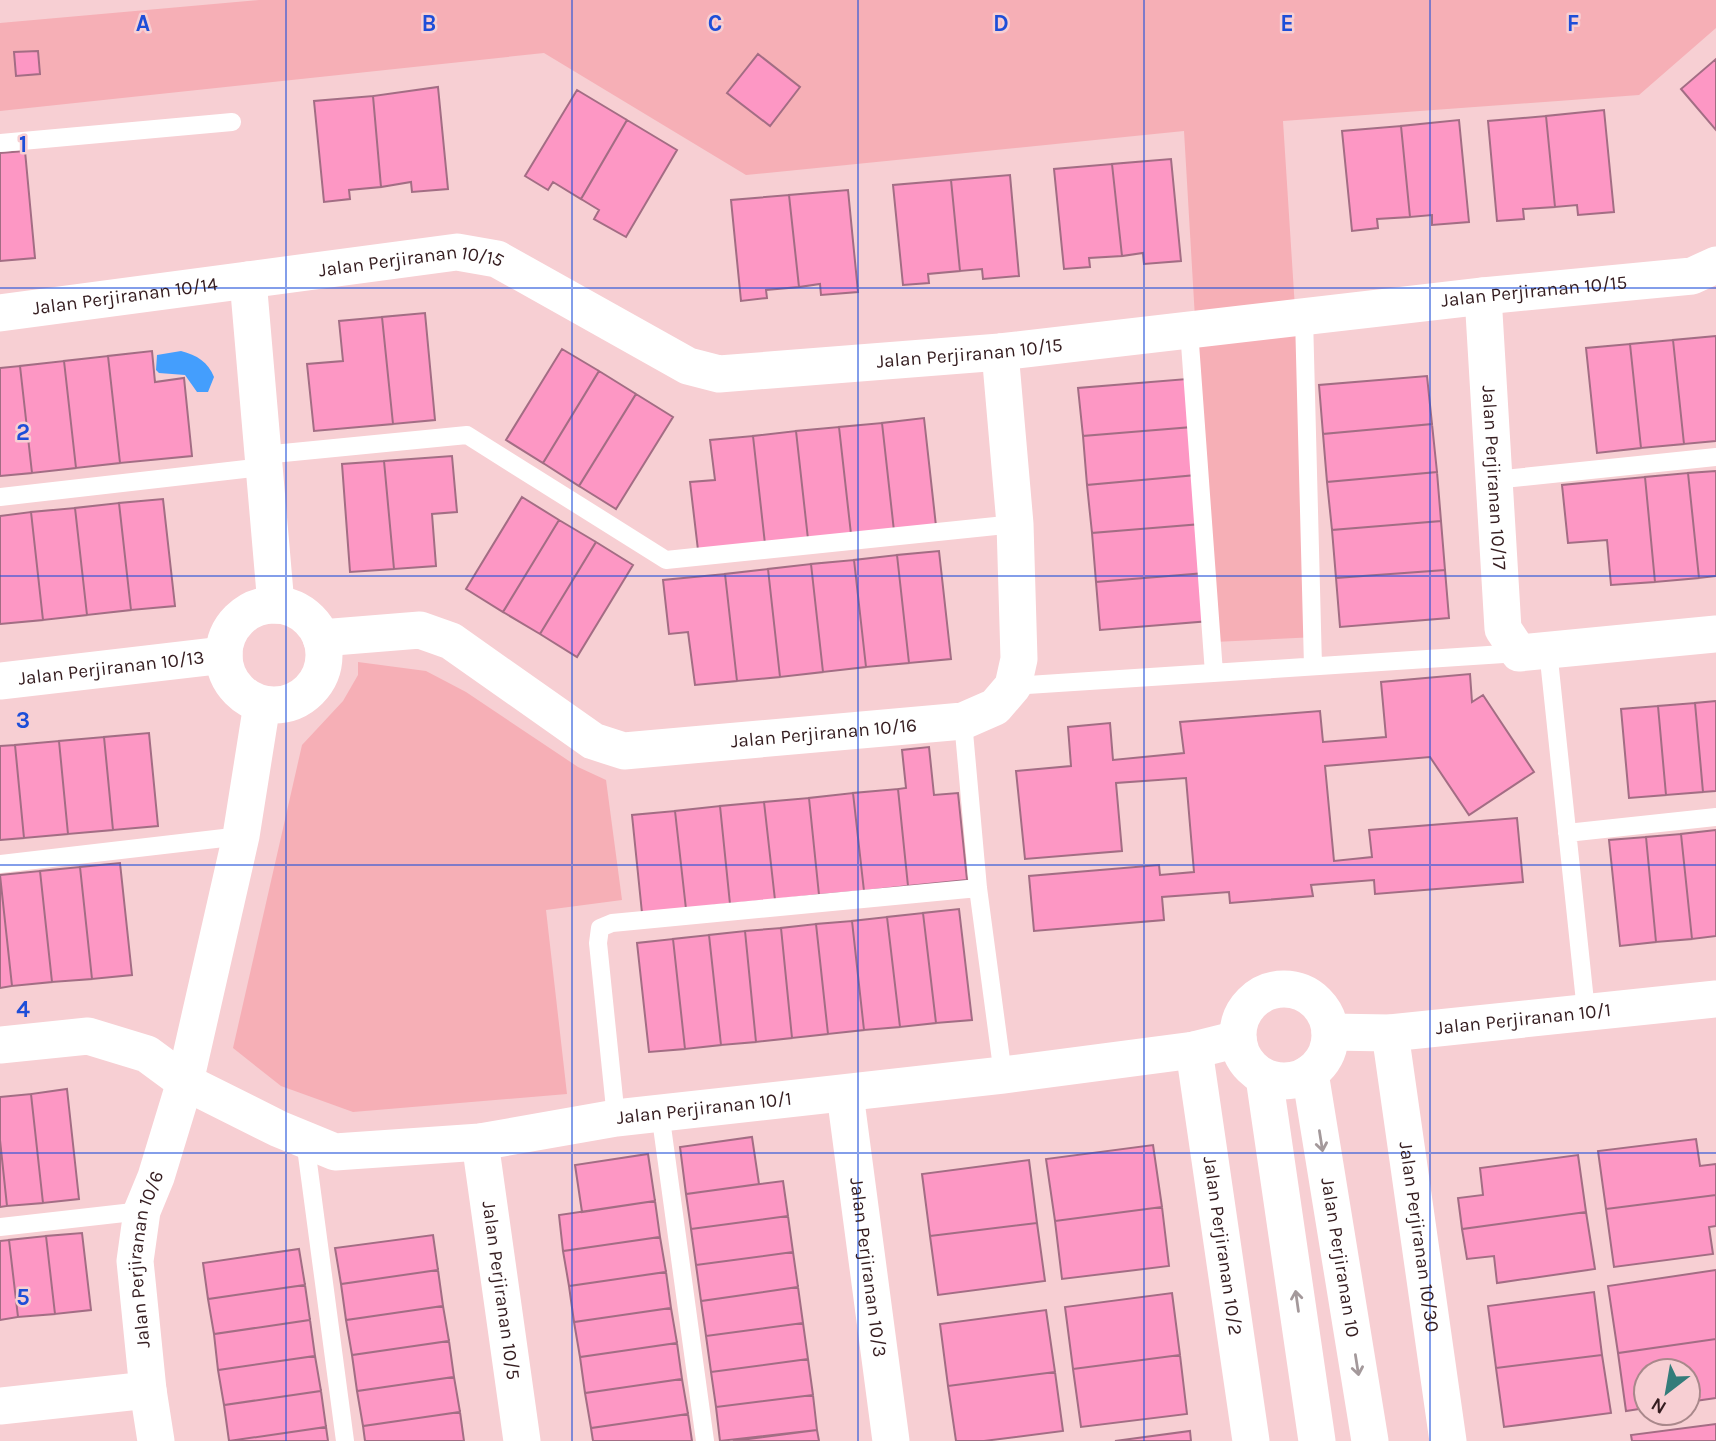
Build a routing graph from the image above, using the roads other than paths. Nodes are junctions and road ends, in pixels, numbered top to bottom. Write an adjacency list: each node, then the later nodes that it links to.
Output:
1 (232, 122): 2 (lane)
2 (0, 143)
3 (1716, 265): 5 (street, Jalan Perjiranan 10/15)
4 (248, 280): 6 (street, Jalan Perjiranan 10/14); 9 (street, Jalan Perjiranan 10/15); 11 (street)
5 (1483, 296): 7 (street, Jalan Perjiranan 10/15); 12 (street, Jalan Perjiranan 10/17)
6 (0, 313)
7 (1304, 317): 8 (street, Jalan Perjiranan 10/15); 20 (lane)
8 (1189, 330): 9 (street, Jalan Perjiranan 10/15); 21 (lane)
9 (1000, 352): 14 (street)
10 (1716, 457): 12 (lane)
11 (263, 461): 13 (lane); 14 (lane); 15 (street)
12 (1494, 480): 18 (street, Jalan Perjiranan 10/17)
13 (0, 497)
14 (1015, 524): 23 (street)
15 (276, 605): 17 (street); 19 (street)
16 (1716, 634): 18 (street)
17 (321, 638): 24 (street); 25 (street, Jalan Perjiranan 10/16)
18 (1534, 651): 20 (lane); 27 (lane)
19 (224, 655): 22 (street, Jalan Perjiranan 10/13); 24 (street)
20 (1313, 666): 21 (lane)
21 (1214, 673): 23 (lane)
22 (0, 681)
23 (1013, 686): 25 (street, Jalan Perjiranan 10/16)
24 (262, 704): 28 (street, Jalan Perjiranan 10/6)
25 (963, 721): 30 (lane)
26 (1716, 817): 27 (lane)
27 (1567, 833): 32 (lane)
28 (241, 836): 29 (lane); 41 (street, Jalan Perjiranan 10/6)
29 (0, 863)
30 (978, 888): 39 (lane); 44 (lane)
31 (1716, 999): 32 (street, Jalan Perjiranan 10/1)
32 (1586, 1011): 34 (street, Jalan Perjiranan 10/1)
33 (1330, 1032): 34 (street, Jalan Perjiranan 10/1); 35 (street); 38 (street)
34 (1390, 1033): 59 (street, Jalan Perjiranan 10/30)
35 (1238, 1039): 37 (street, Jalan Perjiranan 10/1); 40 (street)
36 (0, 1045): 41 (street, Jalan Perjiranan 10/1)
37 (1194, 1050): 39 (street, Jalan Perjiranan 10/1); 56 (street, Jalan Perjiranan 10/2)
38 (1310, 1073): 40 (street); 58 (street, Jalan Perjiranan 10, one-way to 58)
39 (1003, 1075): 42 (street, Jalan Perjiranan 10/1)
40 (1264, 1077): 57 (street, one-way to 40)
41 (185, 1082): 45 (street, Jalan Perjiranan 10/1); 47 (street, Jalan Perjiranan 10/6)
42 (845, 1094): 43 (street, Jalan Perjiranan 10/1); 55 (street, Jalan Perjiranan 10/3)
43 (660, 1112): 44 (street, Jalan Perjiranan 10/1); 54 (lane)
44 (616, 1118): 46 (street, Jalan Perjiranan 10/1)
45 (305, 1140): 46 (street, Jalan Perjiranan 10/1); 52 (lane)
46 (480, 1142): 53 (street, Jalan Perjiranan 10/5)
47 (142, 1211): 48 (lane); 49 (street, Jalan Perjiranan 10/6)
48 (0, 1227)
49 (148, 1390): 50 (street); 51 (street, Jalan Perjiranan 10/6)
50 (0, 1406)
51 (156, 1441)
52 (345, 1441)
53 (522, 1441)
54 (705, 1441)
55 (891, 1441)
56 (1251, 1441)
57 (1317, 1441)
58 (1370, 1441)
59 (1448, 1441)

